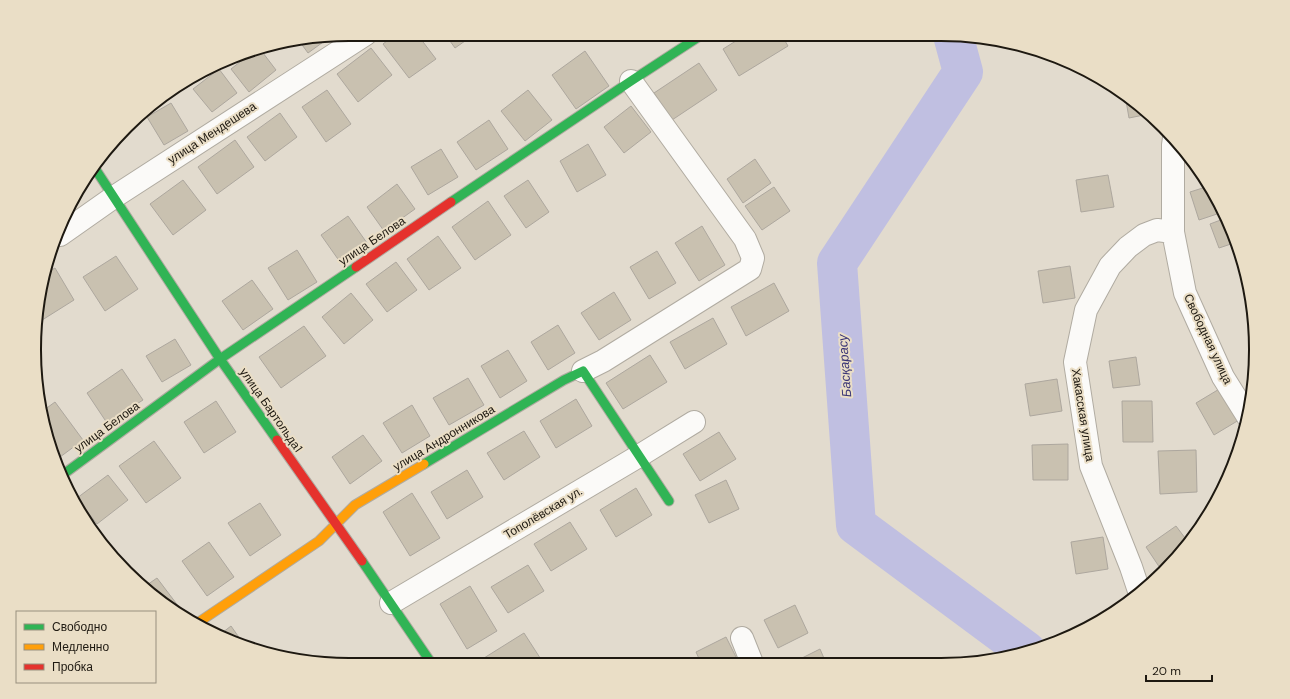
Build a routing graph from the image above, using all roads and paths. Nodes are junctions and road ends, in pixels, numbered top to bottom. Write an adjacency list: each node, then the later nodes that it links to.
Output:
1 (355, 41): 6 (street, улица Мендешева)
2 (692, 41): 3 (street, улица Белова)
3 (631, 80): 9 (street, улица Белова); 10 (street)
4 (1173, 147): 7 (street, Свободная улица)
5 (97, 172): 6 (street, улица Бартольда1)
6 (114, 197): 8 (street, улица Мендешева); 9 (street, улица Бартольда1)
7 (1173, 232): 11 (street, Свободная улица); 17 (street, Хакасская улица)
8 (63, 233)
9 (220, 359): 14 (street, улица Белова); 16 (street, улица Бартольда1)
10 (583, 371): 13 (street); 16 (street, улица Андронникова)
11 (1243, 409)
12 (694, 422): 13 (street, Тополёвская ул.)
13 (639, 456): 15 (street); 18 (street, Тополёвская ул.)
14 (66, 472)
15 (669, 501)
16 (336, 523): 18 (street, улица Бартольда1); 19 (street, улица Андронникова)
17 (1137, 586)
18 (391, 603): 21 (street, улица Бартольда1)
19 (202, 620)
20 (742, 638): 22 (street)
21 (428, 658)
22 (750, 658)

